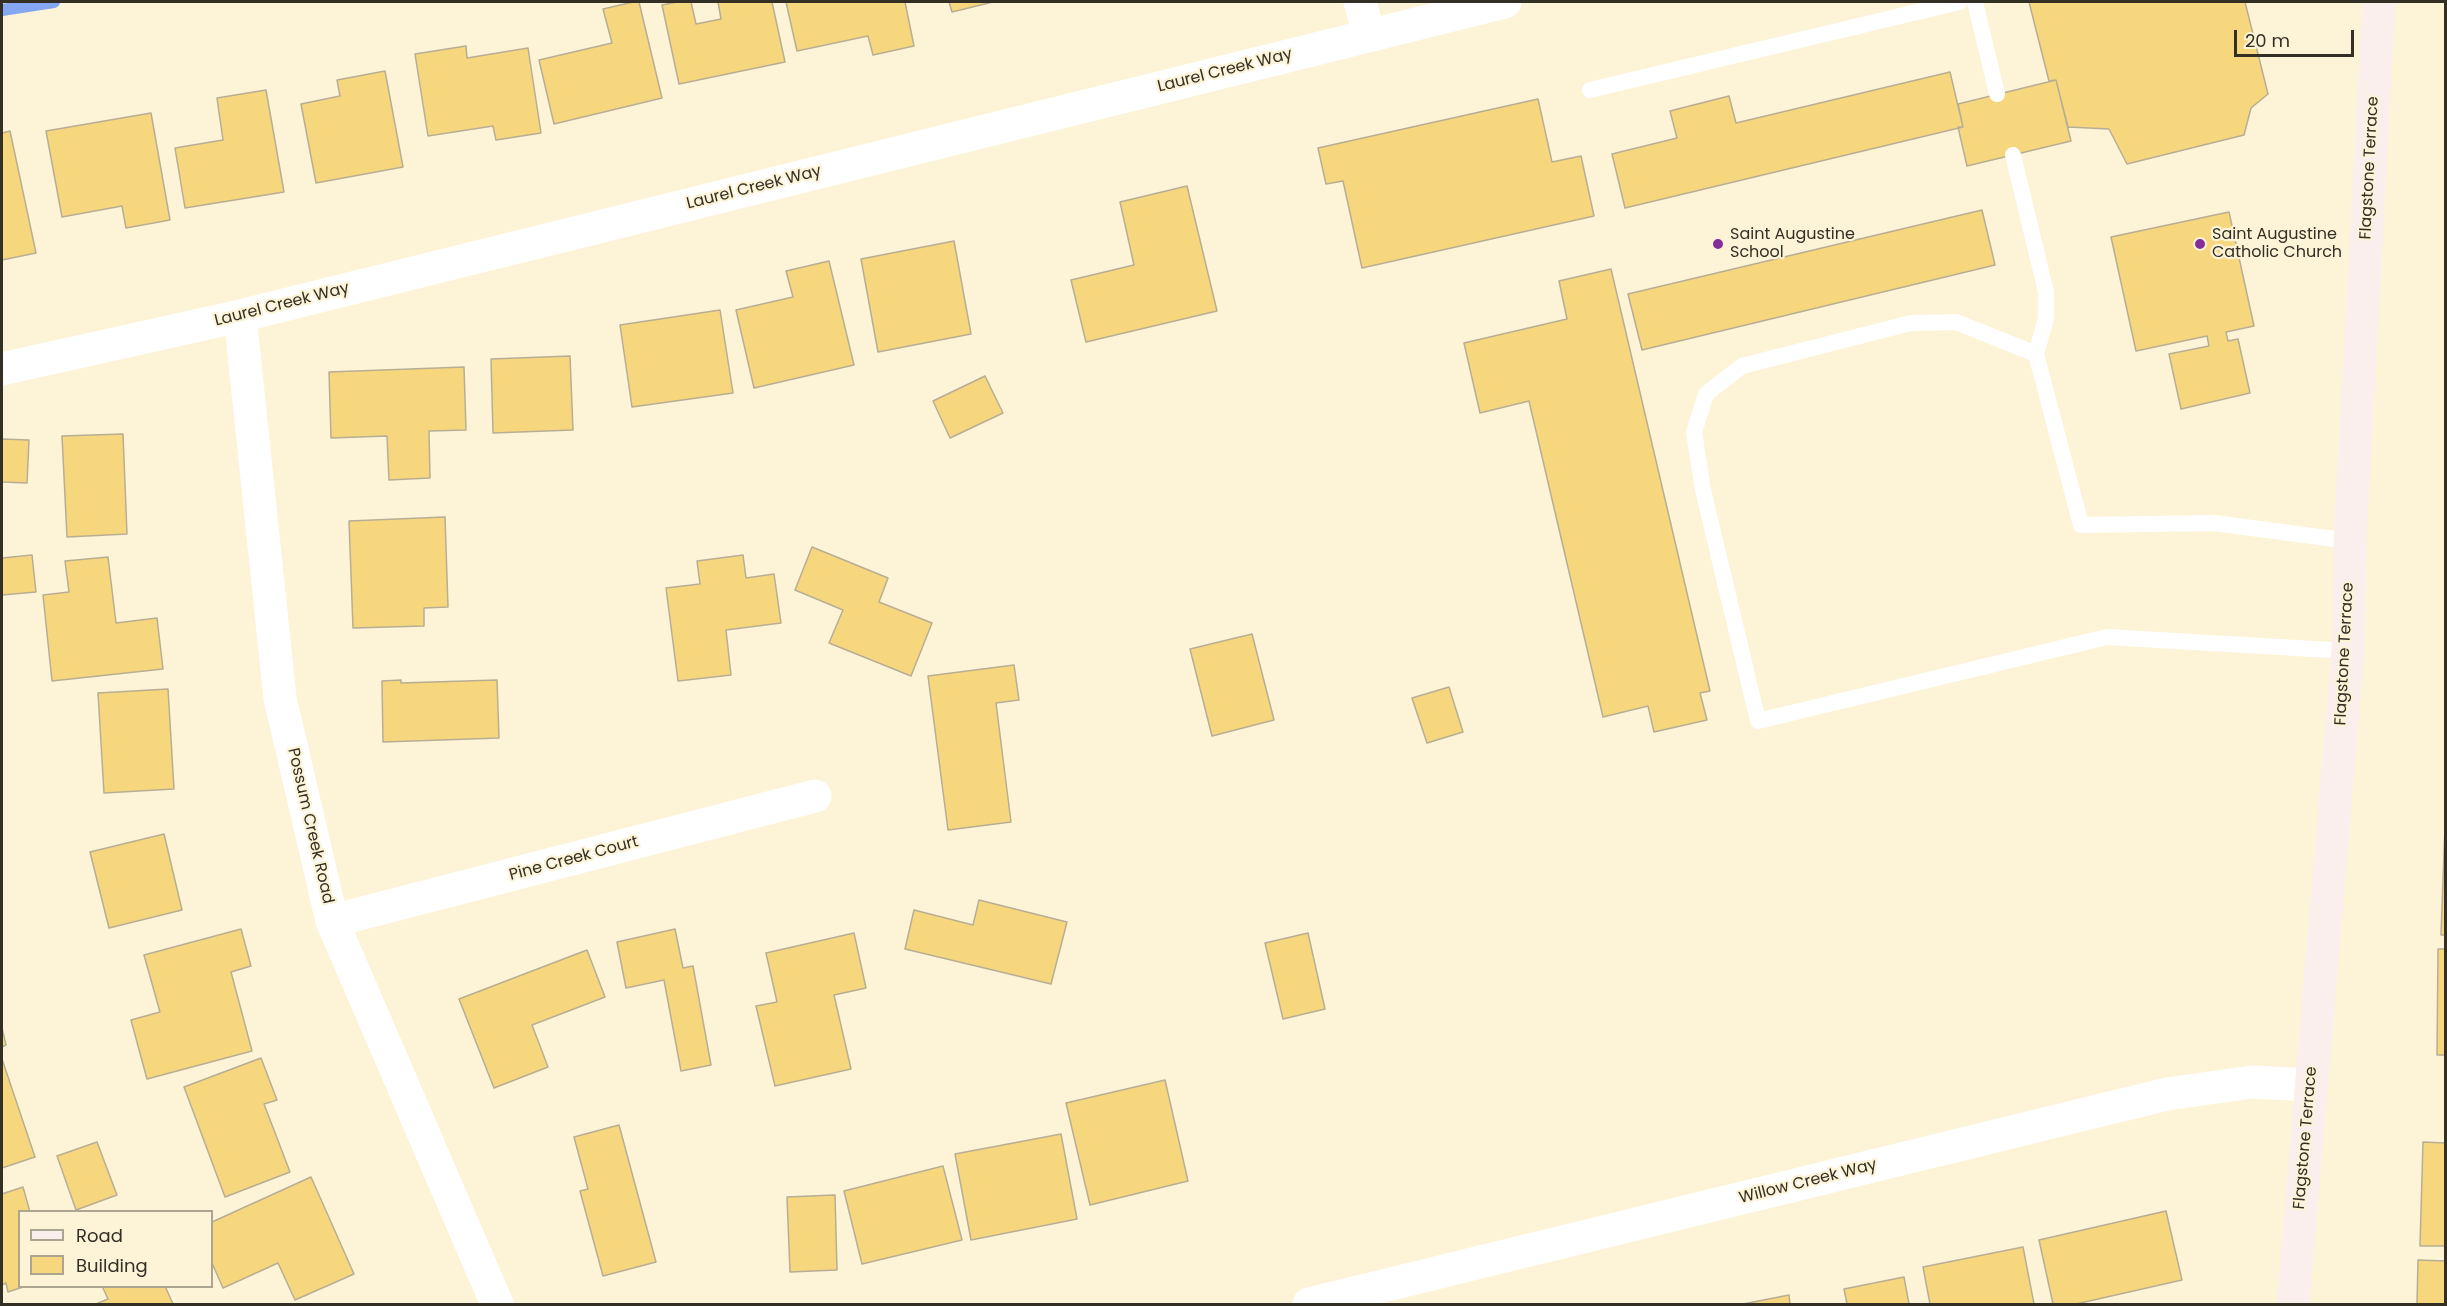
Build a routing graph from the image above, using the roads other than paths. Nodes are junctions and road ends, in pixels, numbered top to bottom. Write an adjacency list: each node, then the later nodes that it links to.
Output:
1 (1360, 2): 6 (street)
2 (1505, 2): 6 (street, Laurel Creek Way)
3 (1959, 2): 7 (lane)
4 (1975, 2): 8 (lane)
5 (2379, 2): 13 (street, Flagstone Terrace)
6 (1369, 35): 10 (street, Laurel Creek Way)
7 (1590, 90)
8 (1997, 94)
9 (2013, 155): 11 (lane)
10 (240, 316): 12 (street, Laurel Creek Way); 16 (street, Possum Creek Road)
11 (2036, 354): 13 (lane); 14 (lane)
12 (2, 369)
13 (2350, 541): 14 (street, Flagstone Terrace)
14 (2348, 651): 17 (street, Flagstone Terrace)
15 (815, 796): 16 (street, Pine Creek Court)
16 (332, 921): 18 (street, Possum Creek Road)
17 (2310, 1084): 19 (street, Willow Creek Way); 20 (street, Flagstone Terrace)
18 (497, 1305)
19 (1309, 1305)
20 (2293, 1305)

